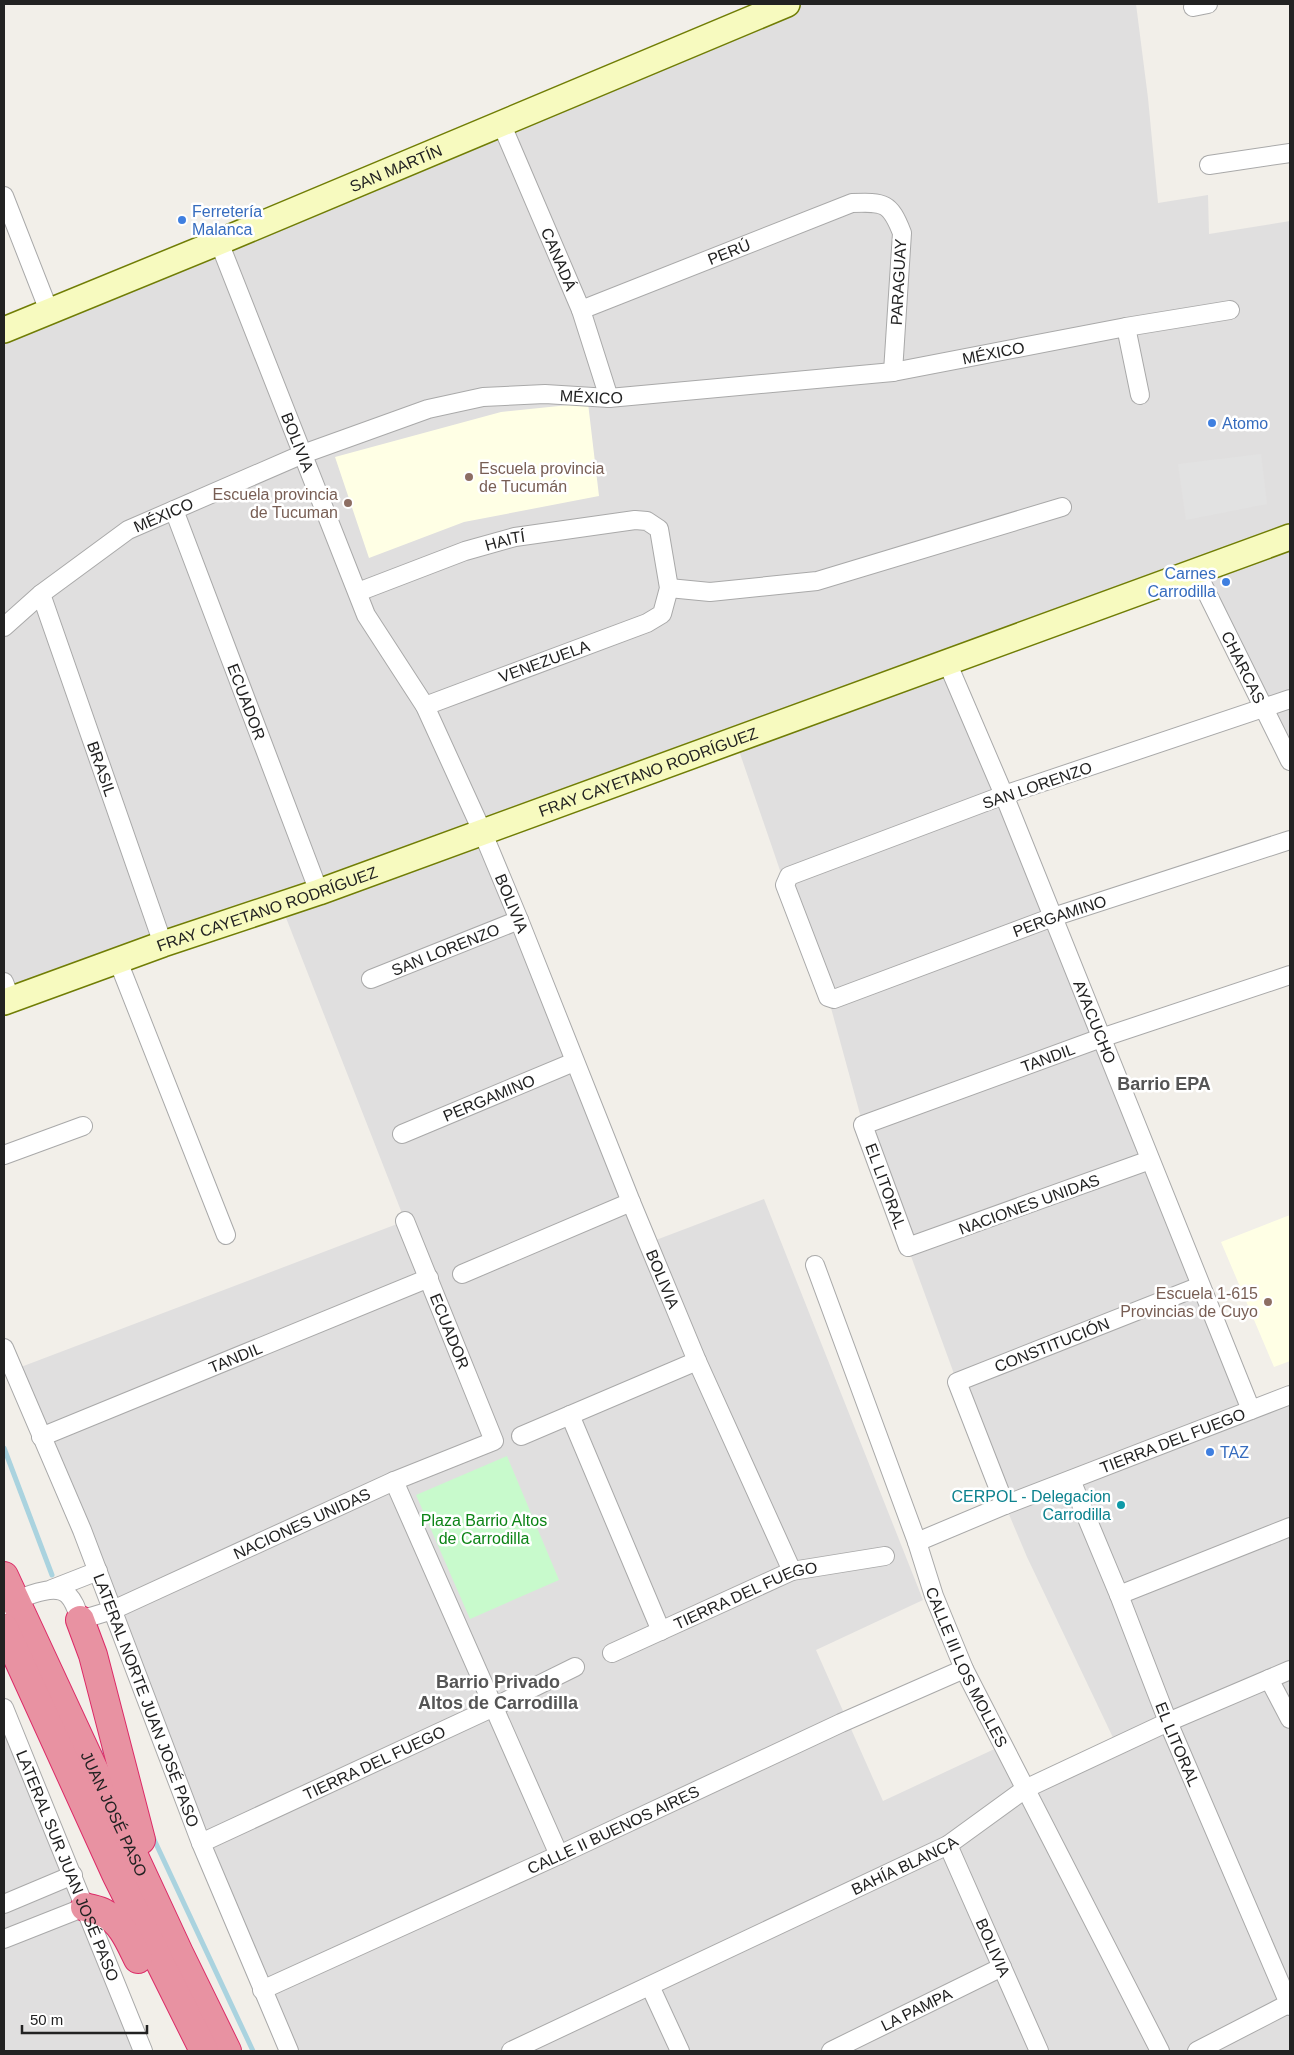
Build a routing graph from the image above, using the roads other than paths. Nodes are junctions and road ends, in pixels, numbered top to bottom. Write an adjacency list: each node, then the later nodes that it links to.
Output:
1 (787, 4): 2 (street, SAN MARTÍN)
2 (501, 123): 7 (street, SAN MARTÍN); 8 (street, CANADÁ)
3 (1290, 153): 4 (street)
4 (1209, 165)
5 (4, 196): 10 (street)
6 (879, 202): 8 (street, PERÚ); 13 (street, PARAGUAY)
7 (219, 242): 10 (street, SAN MARTÍN); 16 (street, BOLIVIA)
8 (581, 310): 15 (street, CANADÁ)
9 (1230, 310): 11 (street, MÉXICO)
10 (49, 311): 12 (street, SAN MARTÍN)
11 (1126, 327): 13 (street, MÉXICO); 14 (street)
12 (4, 330)
13 (893, 372): 15 (street, MÉXICO)
14 (1140, 395)
15 (610, 398): 16 (street, MÉXICO)
16 (303, 454): 18 (street, MÉXICO); 22 (street, BOLIVIA)
17 (1062, 506): 21 (street)
18 (174, 510): 23 (street, MÉXICO); 33 (street, ECUADOR)
19 (1290, 537): 20 (street, FRAY CAYETANO RODRÍGUEZ)
20 (1196, 573): 25 (street, FRAY CAYETANO RODRÍGUEZ); 28 (street, CHARCAS)
21 (669, 588): 22 (street, HAITÍ); 27 (street, VENEZUELA)
22 (358, 592): 27 (street, BOLIVIA)
23 (41, 594): 24 (street, MÉXICO); 36 (street, BRASIL)
24 (4, 626)
25 (947, 662): 30 (street, AYACUCHO); 31 (street, FRAY CAYETANO RODRÍGUEZ)
26 (1290, 699): 28 (street, SAN LORENZO)
27 (425, 706): 31 (street, BOLIVIA)
28 (1264, 709): 29 (street, CHARCAS); 30 (street, SAN LORENZO)
29 (1290, 761)
30 (1004, 795): 34 (street, AYACUCHO); 41 (street, SAN LORENZO)
31 (482, 831): 33 (street, FRAY CAYETANO RODRÍGUEZ); 35 (street, BOLIVIA)
32 (1290, 840): 34 (street, PERGAMINO)
33 (319, 892): 36 (street, FRAY CAYETANO RODRÍGUEZ)
34 (1053, 917): 41 (street, PERGAMINO); 42 (street, AYACUCHO)
35 (519, 920): 39 (street, SAN LORENZO); 43 (street, BOLIVIA)
36 (163, 944): 37 (street, FRAY CAYETANO RODRÍGUEZ)
37 (118, 961): 40 (street, FRAY CAYETANO RODRÍGUEZ); 51 (street)
38 (1290, 975): 42 (street, TANDIL)
39 (371, 979)
40 (6, 995)
41 (830, 998)
42 (1101, 1038): 44 (street, TANDIL); 48 (street, AYACUCHO)
43 (574, 1062): 46 (street, PERGAMINO); 49 (street, BOLIVIA)
44 (863, 1125): 52 (street, EL LITORAL)
45 (83, 1126): 47 (street)
46 (402, 1134)
47 (4, 1155)
48 (1150, 1160): 52 (street, NACIONES UNIDAS); 56 (street, AYACUCHO)
49 (631, 1202): 54 (street); 58 (street, BOLIVIA)
50 (405, 1221): 55 (street, ECUADOR)
51 (226, 1235)
52 (908, 1247)
53 (815, 1265): 69 (street, CALLE III LOS MOLLES)
54 (462, 1274)
55 (429, 1278): 63 (street, TANDIL); 64 (street, ECUADOR)
56 (1200, 1286): 60 (street, AYACUCHO); 67 (street, CONSTITUCIÓN)
57 (4, 1348): 63 (street, LATERAL NORTE JUAN JOSÉ PASO)
58 (696, 1361): 61 (street); 72 (street, BOLIVIA)
59 (1290, 1395): 60 (street, TIERRA DEL FUEGO)
60 (1251, 1410): 65 (street, TIERRA DEL FUEGO)
61 (570, 1415): 62 (street); 80 (street)
62 (521, 1436)
63 (41, 1437): 71 (street, LATERAL NORTE JUAN JOSÉ PASO)
64 (494, 1440): 66 (street, NACIONES UNIDAS)
65 (1071, 1480): 67 (street, TIERRA DEL FUEGO); 75 (street, EL LITORAL)
66 (394, 1481): 77 (street, NACIONES UNIDAS); 86 (street)
67 (1005, 1506): 69 (street, TIERRA DEL FUEGO)
68 (1290, 1526): 75 (street)
69 (917, 1542): 83 (street, CALLE III LOS MOLLES)
70 (885, 1556): 72 (street, TIERRA DEL FUEGO)
71 (98, 1571): 74 (street); 77 (street, LATERAL NORTE JUAN JOSÉ PASO)
72 (792, 1571): 80 (street, TIERRA DEL FUEGO)
73 (4, 1576): 76 (highway, JUAN JOSÉ PASO)
74 (52, 1589): 76 (street); 78 (street)
75 (1119, 1595): 89 (street, EL LITORAL)
76 (9, 1604): 98 (highway, JUAN JOSÉ PASO)
77 (113, 1610): 78 (street, NACIONES UNIDAS); 91 (street, LATERAL NORTE JUAN JOSÉ PASO)
78 (80, 1620): 98 (highway)
79 (4, 1628): 105 (highway, JUAN JOSÉ PASO)
80 (660, 1631): 81 (street, TIERRA DEL FUEGO)
81 (612, 1652)
82 (575, 1667): 86 (street, TIERRA DEL FUEGO)
83 (964, 1669): 90 (street, CALLE III LOS MOLLES); 93 (street, CALLE II BUENOS AIRES)
84 (1290, 1670): 85 (street, BAHÍA BLANCA)
85 (1269, 1679): 88 (street); 89 (street, BAHÍA BLANCA)
86 (494, 1707): 91 (street, TIERRA DEL FUEGO); 93 (street)
87 (4, 1708): 94 (street, LATERAL SUR JUAN JOSÉ PASO)
88 (1290, 1719)
89 (1168, 1722): 90 (street, BAHÍA BLANCA); 102 (street, EL LITORAL)
90 (1025, 1789): 92 (street, BAHÍA BLANCA); 112 (street, CALLE III LOS MOLLES)
91 (201, 1843): 101 (street, LATERAL NORTE JUAN JOSÉ PASO)
92 (948, 1845): 99 (street, BOLIVIA); 100 (street, BAHÍA BLANCA)
93 (559, 1855): 101 (street, CALLE II BUENOS AIRES)
94 (72, 1875): 95 (street); 96 (street, LATERAL SUR JUAN JOSÉ PASO)
95 (4, 1904)
96 (85, 1907): 97 (street); 103 (street, LATERAL SUR JUAN JOSÉ PASO); 104 (highway)
97 (4, 1939)
98 (179, 1953): 106 (highway, JUAN JOSÉ PASO)
99 (1002, 1967): 110 (street, LA PAMPA); 111 (street, BOLIVIA)
100 (650, 1986): 108 (street, BAHÍA BLANCA); 109 (street)
101 (262, 1990): 107 (street, LATERAL NORTE JUAN JOSÉ PASO)
102 (1290, 2004): 113 (street)
103 (142, 2051)
104 (184, 2051)
105 (204, 2051)
106 (227, 2051)
107 (290, 2051)
108 (511, 2051)
109 (680, 2051)
110 (832, 2051)
111 (1039, 2051)
112 (1160, 2051)
113 (1197, 2051)

